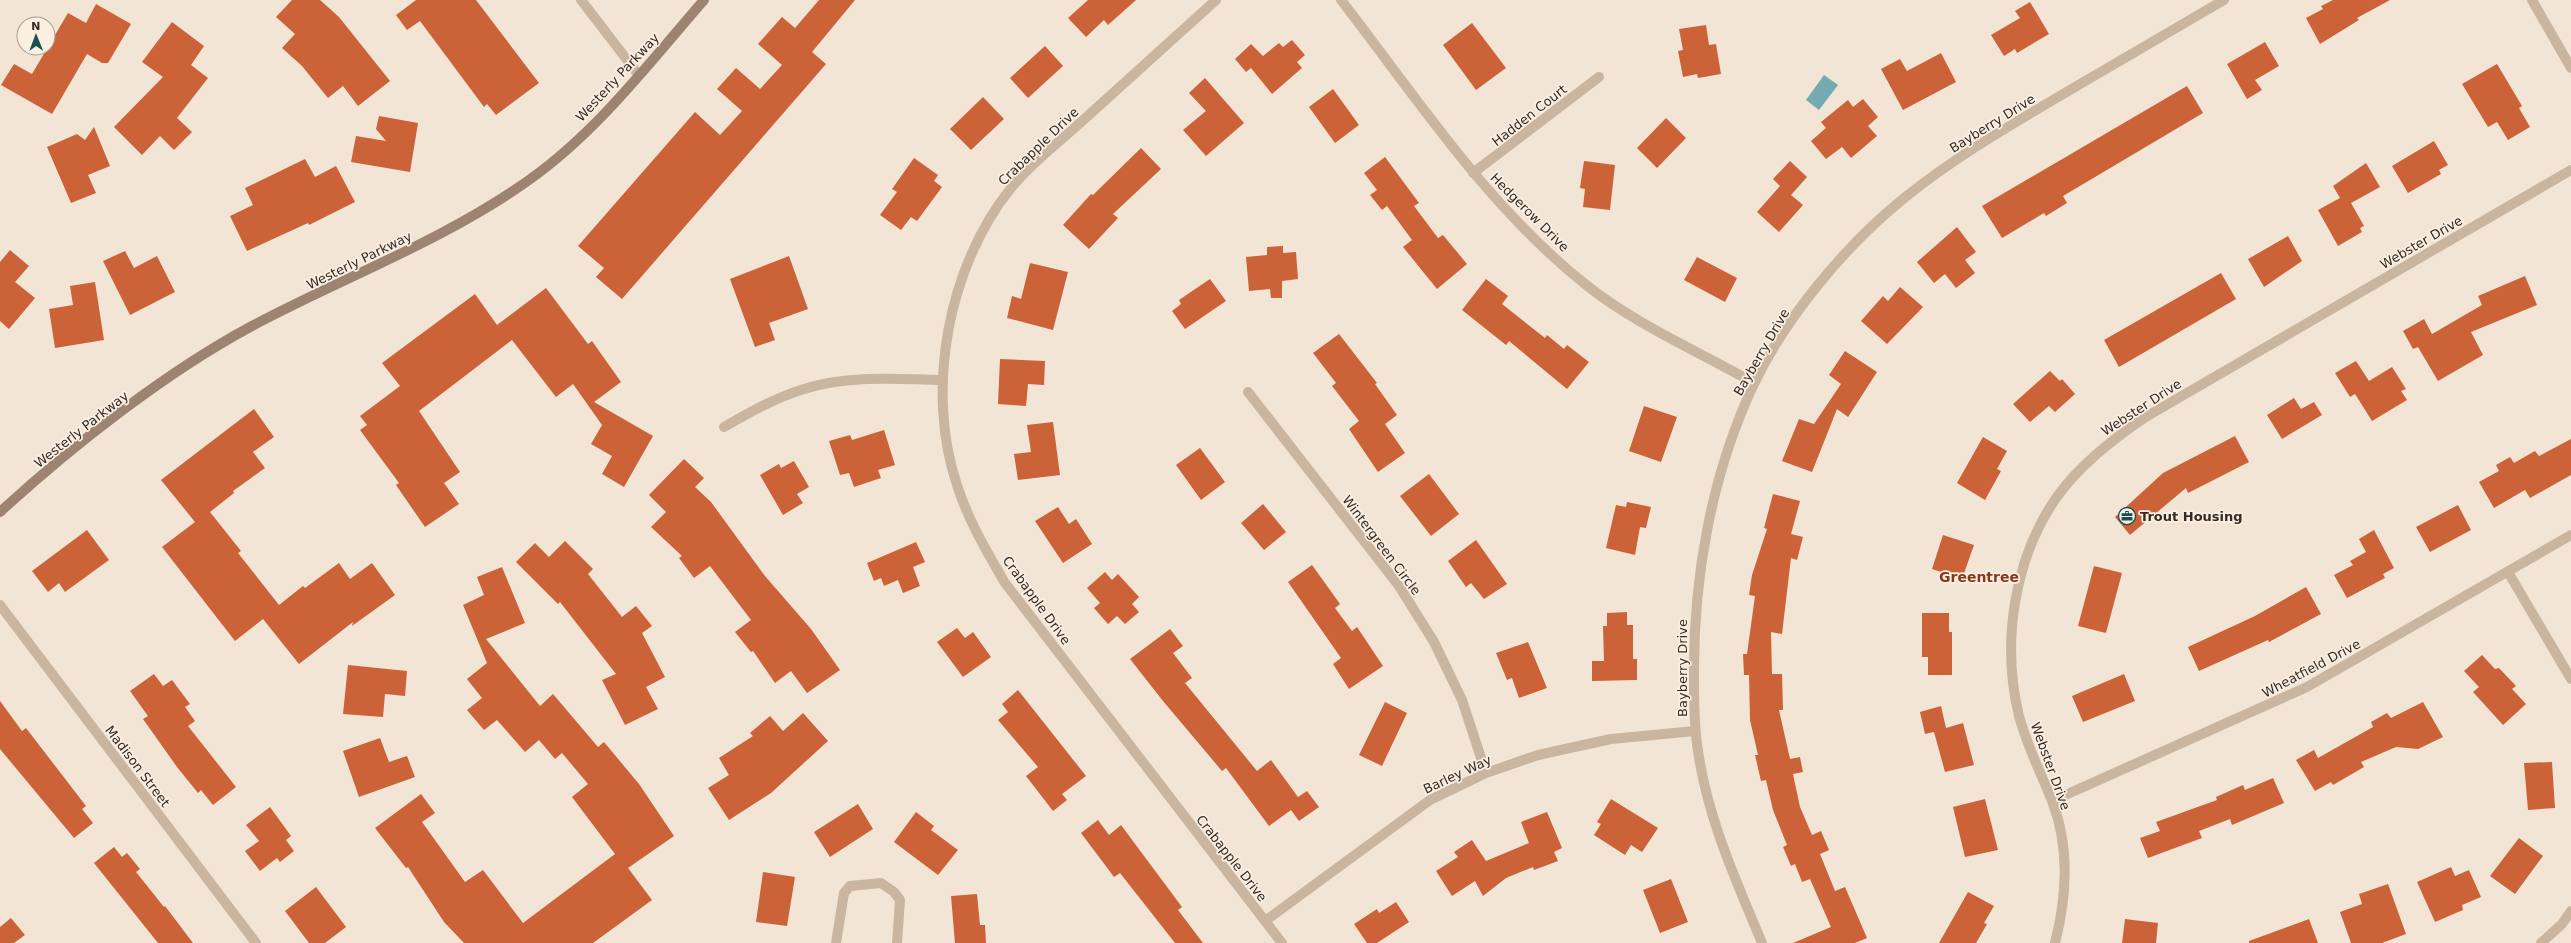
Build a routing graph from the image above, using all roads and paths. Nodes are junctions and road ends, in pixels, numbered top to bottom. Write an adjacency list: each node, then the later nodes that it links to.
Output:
1 (581, 0): 8 (street)
2 (704, 0): 8 (main road, Westerly Parkway)
3 (1216, 0): 12 (street, Crabapple Drive)
4 (1341, 0): 11 (street, Hedgerow Drive)
5 (2224, 0): 13 (street, Bayberry Drive)
6 (2532, 0): 7 (street)
7 (2571, 68)
8 (638, 74): 16 (main road, Westerly Parkway)
9 (1599, 77): 11 (street, Hadden Court)
10 (2571, 170): 23 (street, Webster Drive)
11 (1473, 173): 13 (street, Hedgerow Drive)
12 (943, 380): 15 (street); 25 (street, Crabapple Drive)
13 (1754, 383): 21 (street, Bayberry Drive)
14 (1248, 392): 22 (street, Wintergreen Circle)
15 (724, 427)
16 (0, 512)
17 (2571, 535): 18 (street, Wheatfield Drive)
18 (2508, 572): 20 (street); 23 (street, Wheatfield Drive)
19 (0, 605): 26 (street, Madison Street)
20 (2571, 679)
21 (1695, 731): 22 (street, Barley Way); 30 (street, Bayberry Drive)
22 (1486, 773): 25 (street, Barley Way)
23 (2052, 801): 31 (street, Webster Drive)
24 (2571, 911): 32 (street)
25 (1265, 921): 29 (street, Crabapple Drive)
26 (256, 943)
27 (836, 943): 28 (street)
28 (897, 943)
29 (1282, 943)
30 (1762, 943)
31 (2055, 943)
32 (2541, 943)

